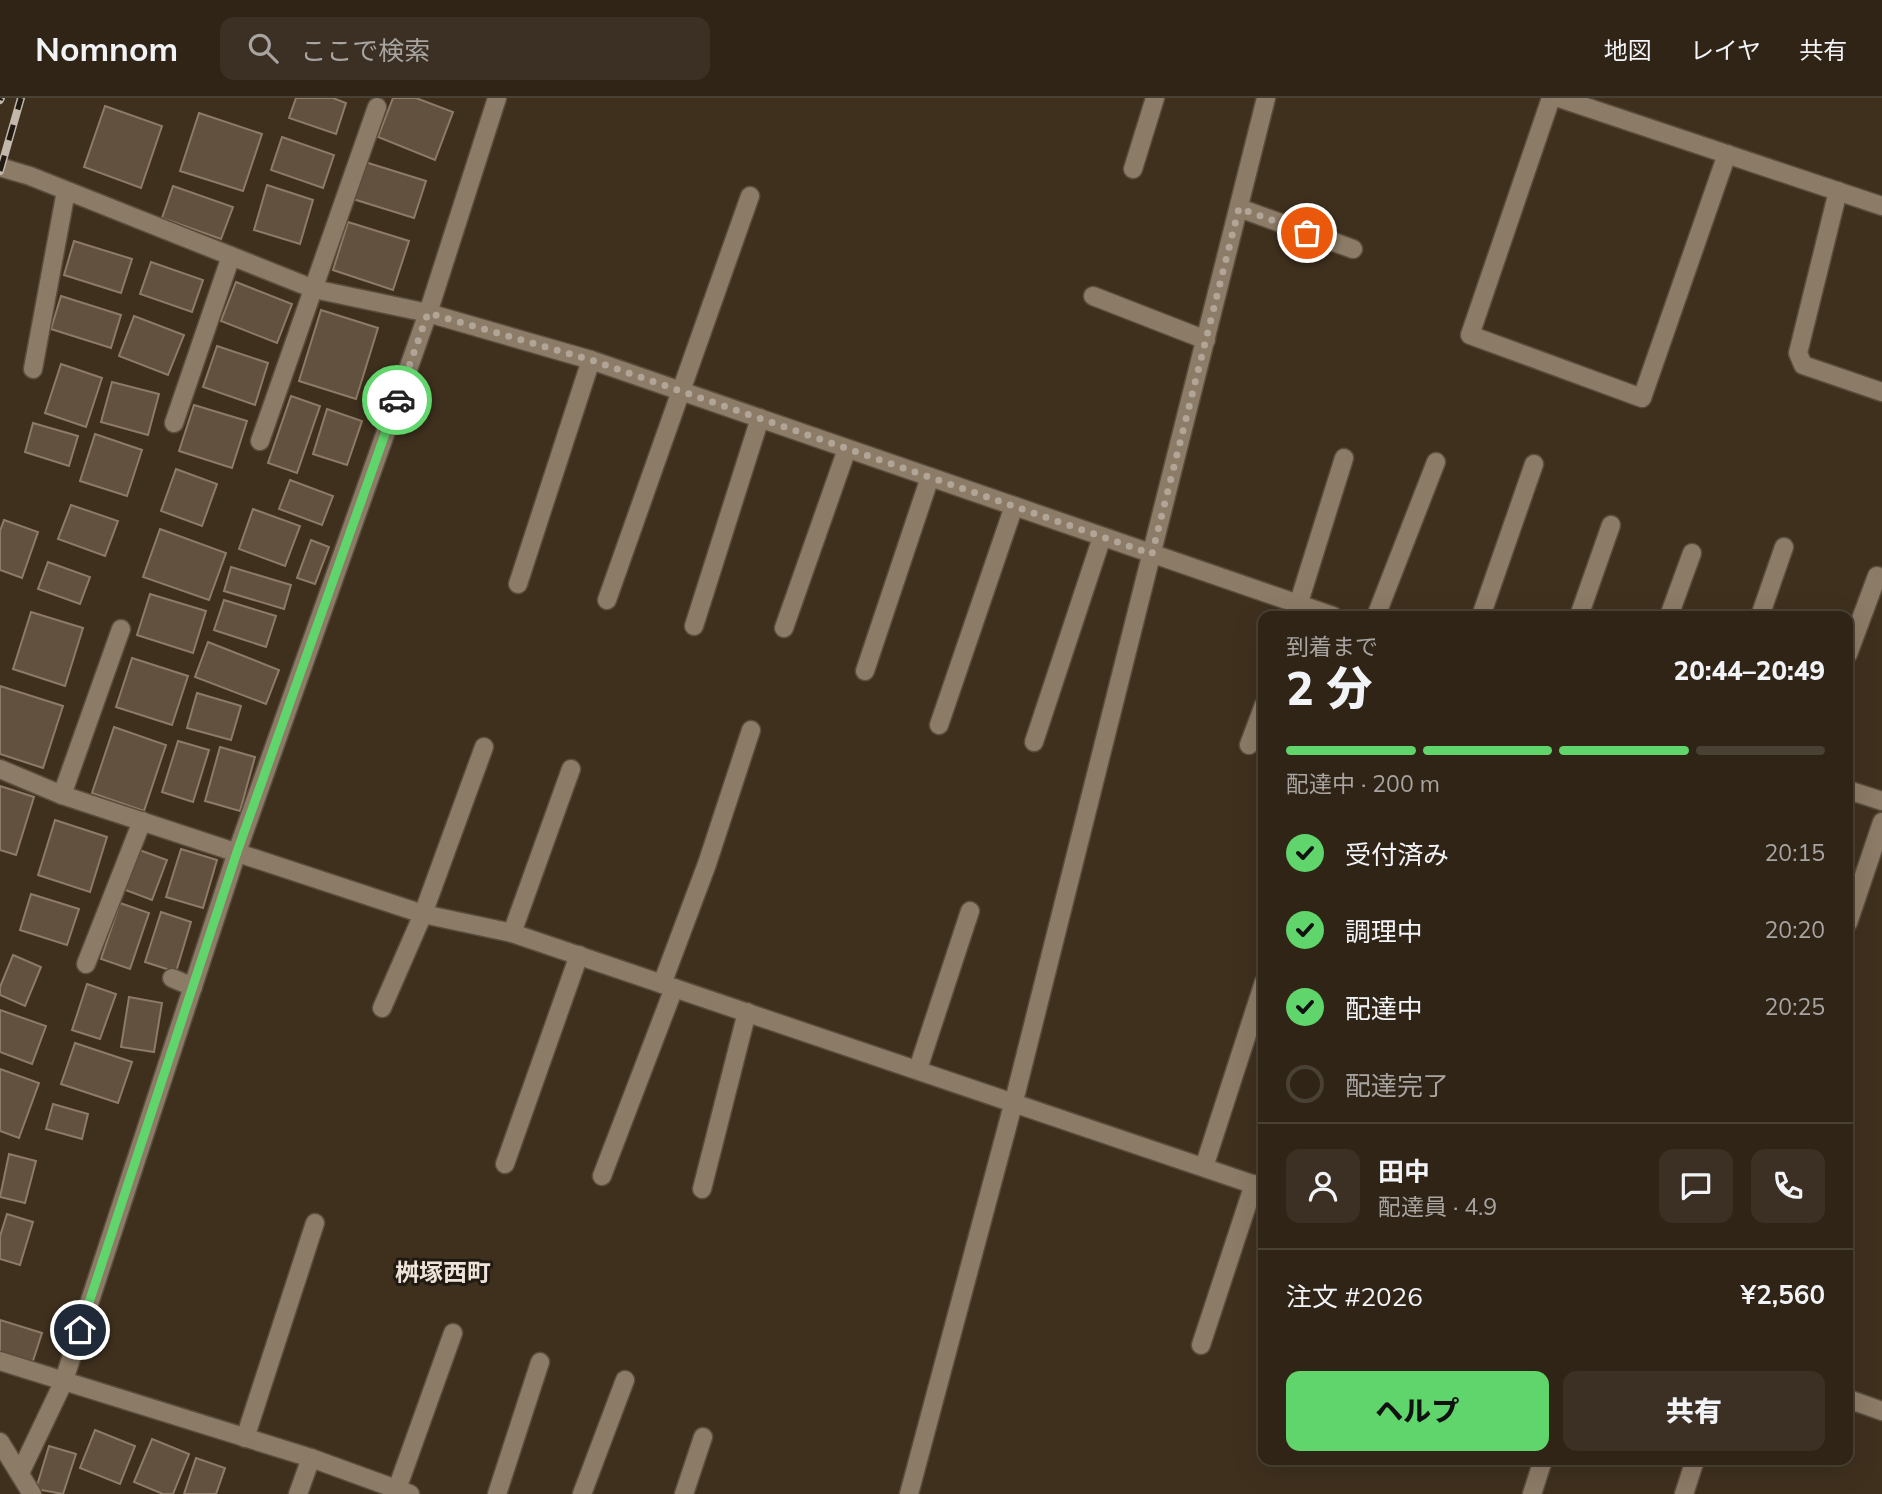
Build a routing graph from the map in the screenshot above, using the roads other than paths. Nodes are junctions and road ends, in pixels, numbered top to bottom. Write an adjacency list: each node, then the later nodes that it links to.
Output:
1 (497, 98): 19 (street)
2 (1155, 98): 9 (street)
3 (1266, 98): 14 (street)
4 (1551, 98): 7 (street)
5 (1559, 98): 7 (street)
6 (377, 107): 17 (street)
7 (1727, 154): 11 (street)
8 (0, 167): 10 (street)
9 (1133, 169)
10 (66, 191): 16 (street); 22 (street)
11 (1838, 191): 13 (street); 24 (street)
12 (750, 196): 23 (street)
13 (1882, 206)
14 (1239, 208): 15 (street); 20 (street)
15 (1353, 249)
16 (231, 256): 17 (street); 26 (street)
17 (314, 289): 19 (street); 27 (street)
18 (1093, 296): 20 (street)
19 (428, 313): 21 (street); 66 (street)
20 (1206, 340): 38 (street)
21 (591, 360): 23 (street); 40 (street)
22 (33, 369)
23 (681, 391): 25 (street); 41 (street)
24 (1882, 392)
25 (760, 418): 28 (street); 48 (street)
26 (174, 423)
27 (260, 440)
28 (847, 449): 32 (street); 49 (street)
29 (1345, 458): 42 (street)
30 (1436, 462): 43 (street)
31 (1534, 464): 44 (street)
32 (930, 477): 33 (street); 52 (street)
33 (1014, 506): 35 (street); 54 (street)
34 (1611, 525): 45 (street)
35 (1102, 537): 38 (street); 56 (street)
36 (1784, 547): 47 (street)
37 (1692, 553): 46 (street)
38 (1152, 554): 42 (street); 80 (street)
39 (1877, 576): 51 (street)
40 (518, 584)
41 (607, 600)
42 (1297, 610)
43 (1379, 611)
44 (1482, 611)
45 (1581, 611)
46 (1671, 611)
47 (1762, 611)
48 (694, 626)
49 (784, 628)
50 (121, 629): 62 (street)
51 (1853, 641)
52 (864, 671)
53 (1258, 722): 57 (street)
54 (939, 725)
55 (751, 730): 74 (street)
56 (1034, 742)
57 (1250, 745)
58 (484, 747): 69 (street)
59 (0, 769): 62 (street)
60 (572, 769): 70 (street)
61 (1853, 792): 63 (street)
62 (62, 795): 64 (street)
63 (1882, 801)
64 (142, 821): 66 (street); 72 (street)
65 (1882, 822): 67 (street)
66 (237, 852): 69 (street); 75 (street)
67 (1853, 908)
68 (970, 911): 79 (street)
69 (423, 914): 70 (street); 77 (street)
70 (512, 933): 71 (street)
71 (579, 956): 74 (street); 81 (street)
72 (86, 964)
73 (172, 978): 75 (street)
74 (668, 986): 78 (street); 83 (street)
75 (193, 987): 93 (street)
76 (1258, 1000): 82 (street)
77 (382, 1008)
78 (747, 1012): 79 (street); 85 (street)
79 (918, 1069): 80 (street)
80 (1014, 1101): 82 (street); 109 (street)
81 (505, 1164)
82 (1204, 1167): 84 (street)
83 (602, 1176)
84 (1258, 1186)
85 (702, 1189)
86 (1258, 1189): 89 (street)
87 (315, 1223): 97 (street)
88 (453, 1333): 103 (street)
89 (1201, 1345)
90 (0, 1361): 93 (street)
91 (540, 1362): 106 (street)
92 (625, 1380): 107 (street)
93 (63, 1383): 97 (street); 102 (street)
94 (1853, 1400): 95 (street)
95 (1882, 1411)
96 (703, 1437): 108 (street)
97 (245, 1438): 99 (street)
98 (0, 1442): 102 (street)
99 (311, 1458): 103 (street); 105 (street)
100 (1541, 1465): 110 (street)
101 (1693, 1465): 111 (street)
102 (20, 1473): 104 (street)
103 (404, 1492)
104 (32, 1494)
105 (298, 1494)
106 (497, 1494)
107 (582, 1494)
108 (684, 1494)
109 (909, 1494)
110 (1532, 1494)
111 (1684, 1494)

